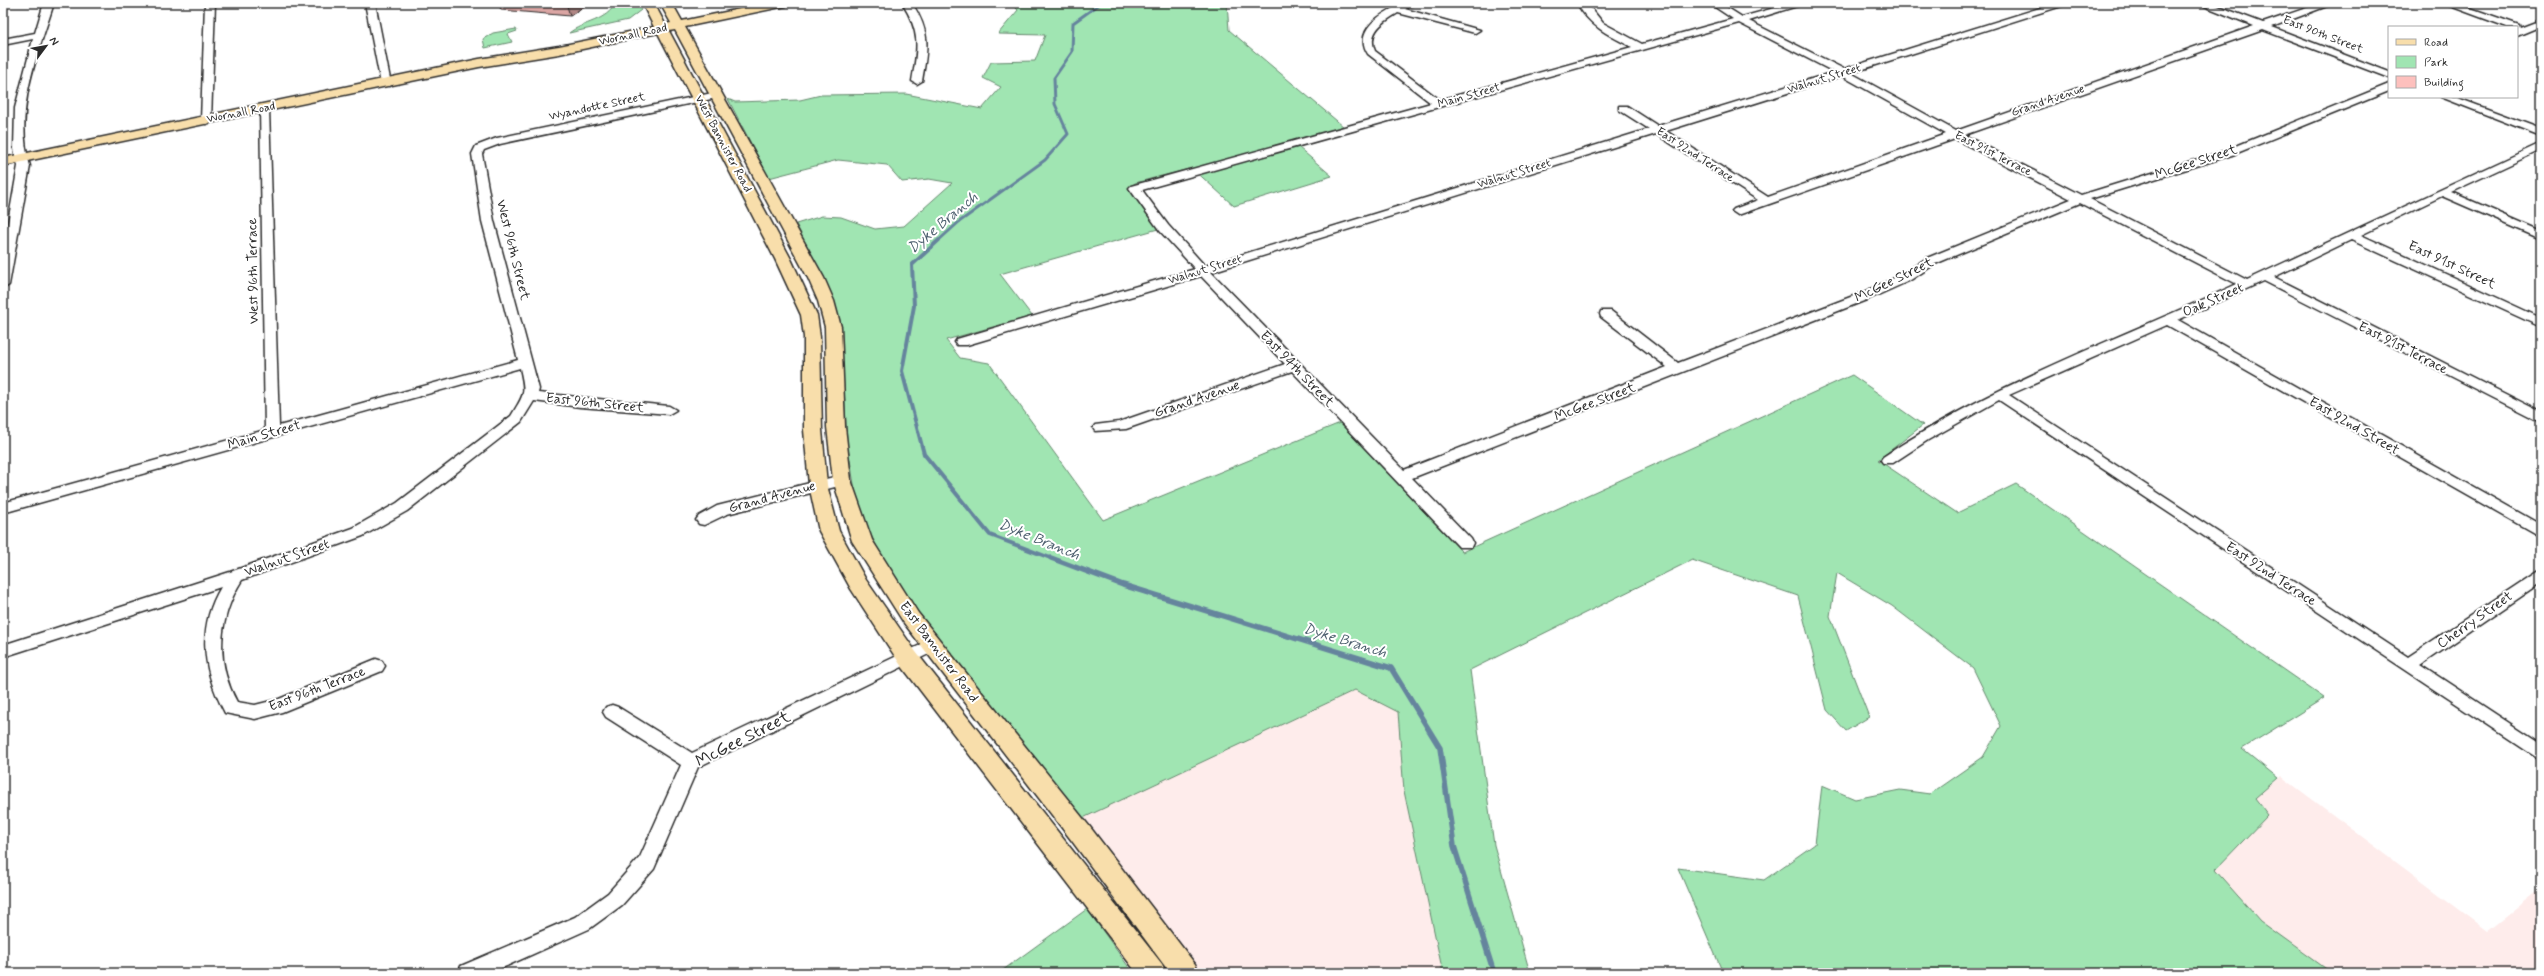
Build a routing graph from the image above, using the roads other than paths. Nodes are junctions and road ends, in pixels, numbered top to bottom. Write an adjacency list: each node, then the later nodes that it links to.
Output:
1 (48, 3): 26 (street)
2 (210, 3): 43 (street)
3 (370, 3): 35 (street)
4 (648, 3): 24 (main road, West Bannister Road)
5 (666, 3): 19 (main road, West Bannister Road)
6 (740, 3): 19 (main road, Wornall Road)
7 (907, 3): 34 (street)
8 (1411, 3): 17 (street)
9 (1582, 3): 29 (street)
10 (1714, 3): 18 (street, East 91st Terrace)
11 (1802, 3): 18 (street, Main Street)
12 (2066, 3): 32 (street, Walnut Street)
13 (2202, 3): 22 (street, East 90th Street)
14 (2330, 3): 22 (street, Grand Avenue)
15 (2447, 3): 21 (street)
16 (784, 4): 19 (main road, Wornall Road); 30 (main road)
17 (1396, 10): 25 (street); 40 (street)
18 (1740, 20): 29 (street, Main Street); 32 (street, East 91st Terrace)
19 (676, 21): 24 (main road, Wornall Road); 30 (main road, West Bannister Road)
20 (2541, 23): 23 (street)
21 (2511, 26)
22 (2265, 27): 33 (street, East 90th Street); 46 (street, Grand Avenue)
23 (2519, 29): 27 (street)
24 (663, 30): 31 (main road, Wornall Road); 31 (main road, Wornall Road); 39 (main road, West Bannister Road)
25 (1475, 30)
26 (40, 35): 28 (street); 50 (street)
27 (2541, 35)
28 (3, 42)
29 (1642, 48): 40 (street, Main Street)
30 (694, 53): 37 (main road, West Bannister Road)
31 (479, 63): 35 (main road, Wornall Road)
32 (1844, 73): 44 (street, Walnut Street); 46 (street, East 91st Terrace)
33 (2388, 75)
34 (917, 81)
35 (386, 84): 42 (main road, Wornall Road)
36 (2388, 87): 55 (street, McGee Street)
37 (717, 95): 39 (street, Wyandotte Street); 62 (main road, West Bannister Road)
38 (2449, 98): 45 (street)
39 (699, 99): 48 (street, Wyandotte Street); 65 (main road, West Bannister Road)
40 (1440, 104): 53 (street, Main Street)
41 (1623, 108): 44 (street, East 92nd Terrace)
42 (264, 109): 43 (main road, Wornall Road); 78 (street, West 96th Terrace)
43 (206, 121): 50 (main road, Wornall Road)
44 (1657, 130): 56 (street, East 92nd Terrace); 60 (street, Walnut Street)
45 (2541, 133)
46 (1954, 134): 55 (street, East 91st Terrace); 56 (street, Grand Avenue)
47 (2541, 146): 49 (street, Oak Street)
48 (482, 147): 70 (street, West 96th Street)
49 (2526, 152): 51 (street); 54 (street, Oak Street)
50 (20, 158): 52 (main road, Wornall Road); 64 (street)
51 (2541, 158)
52 (3, 162)
53 (1135, 188): 60 (street, East 94th Street)
54 (2441, 192): 58 (street); 59 (street, Oak Street)
55 (2080, 199): 63 (street, East 91st Terrace); 72 (street, McGee Street)
56 (1767, 201): 57 (street, Grand Avenue)
57 (1738, 211)
58 (2541, 234)
59 (2350, 235): 61 (street, Oak Street); 68 (street, East 91st Street)
60 (1203, 271): 69 (street, Walnut Street); 71 (street, East 94th Street)
61 (2265, 277): 63 (street, Oak Street); 76 (street, East 91st Terrace)
62 (816, 278): 81 (main road, East Bannister Road)
63 (2248, 284): 67 (street, Oak Street)
64 (3, 285)
65 (796, 286): 82 (main road, East Bannister Road)
66 (1606, 314): 72 (street)
67 (2168, 320): 73 (street, Oak Street); 85 (street, East 92nd Street)
68 (2541, 323)
69 (962, 342)
70 (525, 362): 74 (street, East 96th Street); 78 (street, Main Street)
71 (1294, 366): 77 (street, Grand Avenue); 80 (street, East 94th Street)
72 (1676, 368): 80 (street, McGee Street)
73 (2000, 395): 79 (street, Oak Street); 92 (street, East 92nd Terrace)
74 (530, 396): 75 (street, East 96th Street); 88 (street, Walnut Street)
75 (669, 410)
76 (2541, 418)
77 (1100, 428)
78 (272, 433): 83 (street, Main Street)
79 (1888, 460)
80 (1401, 477): 86 (street, East 94th Street)
81 (842, 480): 82 (street, Grand Avenue); 89 (main road, East Bannister Road)
82 (818, 485): 84 (street, Grand Avenue); 91 (main road, East Bannister Road)
83 (3, 508)
84 (704, 520)
85 (2541, 532)
86 (1465, 543)
87 (2541, 575): 92 (street, Cherry Street)
88 (236, 576): 90 (street, Walnut Street); 93 (street, East 96th Terrace)
89 (933, 645): 91 (street, McGee Street); 99 (main road, East Bannister Road)
90 (3, 651)
91 (908, 658): 96 (street, McGee Street); 98 (main road, East Bannister Road)
92 (2409, 665): 95 (street, East 92nd Terrace)
93 (376, 666)
94 (612, 712): 96 (street)
95 (2541, 753)
96 (691, 762): 97 (street, McGee Street)
97 (468, 973)
98 (1153, 973)
99 (1186, 973)

